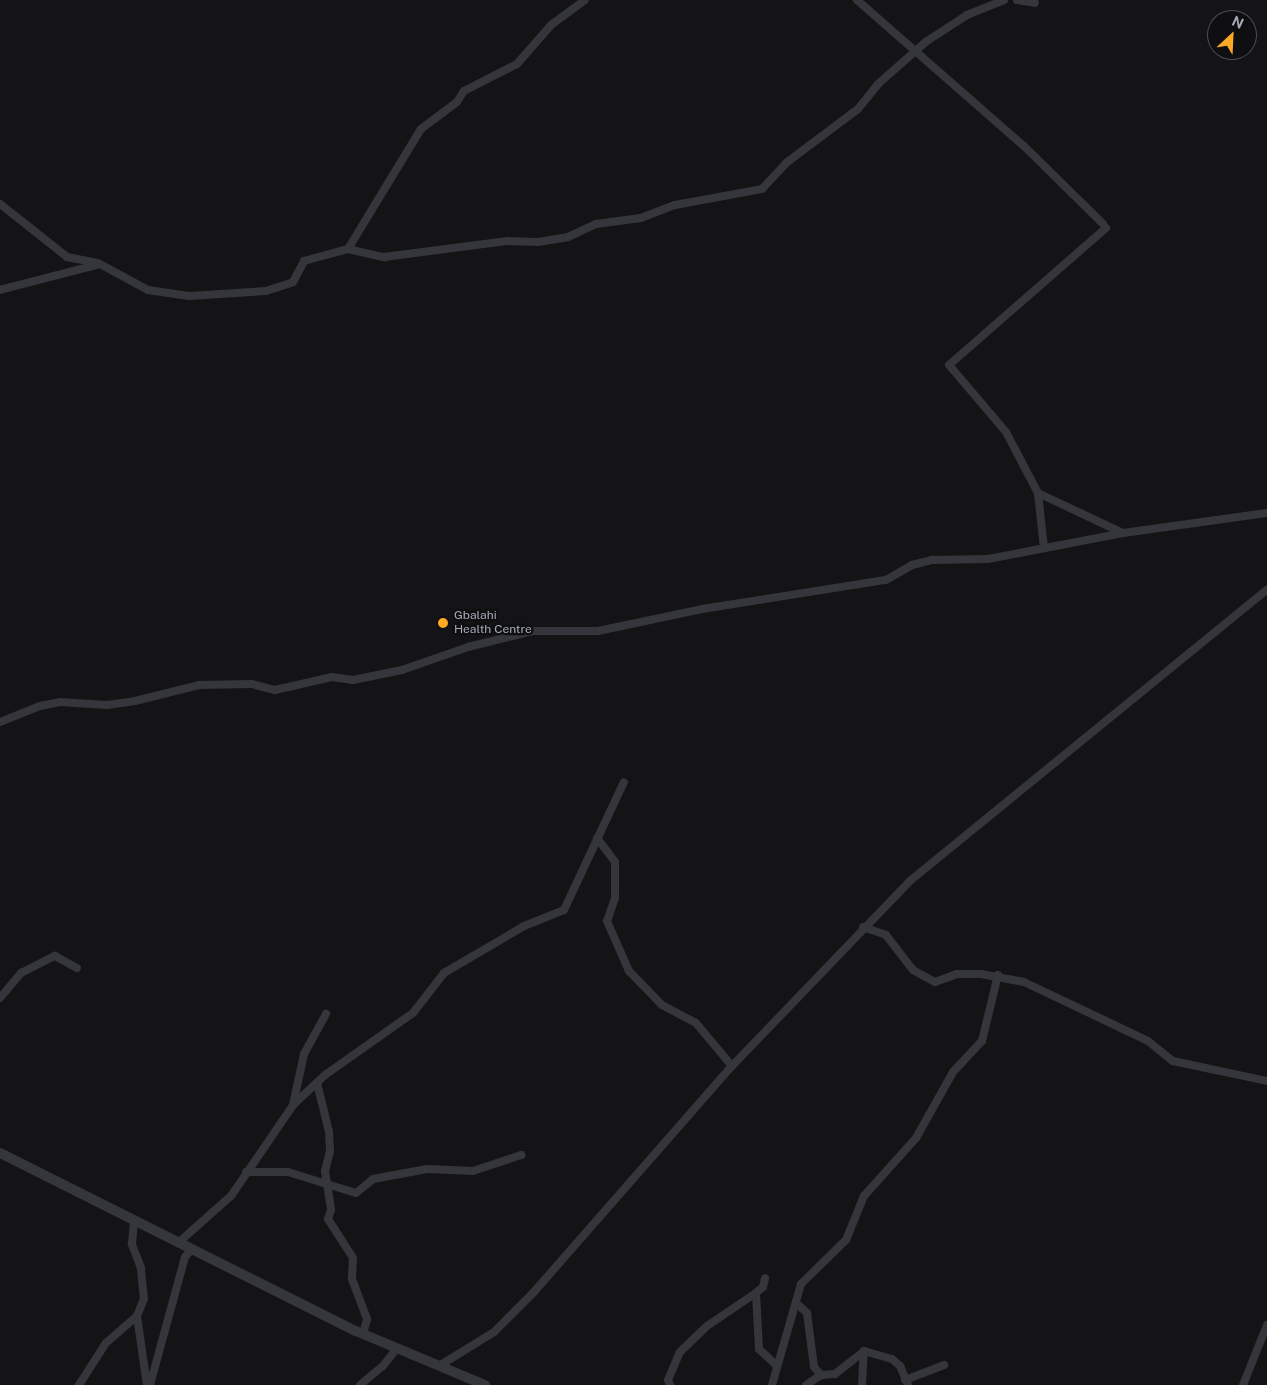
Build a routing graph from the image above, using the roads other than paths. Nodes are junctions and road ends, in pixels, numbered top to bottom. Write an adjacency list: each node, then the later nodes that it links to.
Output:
1 (585, 0): 8 (street)
2 (857, 0): 6 (street)
3 (1004, 0): 6 (street)
4 (1017, 0): 5 (street)
5 (1035, 3)
6 (915, 52): 8 (street); 11 (street)
7 (0, 204): 9 (street)
8 (348, 249): 9 (street)
9 (100, 264): 10 (street)
10 (0, 290)
11 (1038, 493): 13 (street); 14 (street)
12 (1267, 513): 13 (street)
13 (1123, 533): 14 (street)
14 (1044, 548): 16 (street)
15 (1267, 590): 19 (street)
16 (0, 722)
17 (624, 782): 18 (street)
18 (597, 838): 24 (street); 26 (street)
19 (863, 927): 21 (street); 24 (street)
20 (77, 968): 22 (street)
21 (998, 975): 25 (street); 37 (street)
22 (0, 998)
23 (326, 1014): 27 (street)
24 (732, 1066): 43 (street)
25 (1267, 1081)
26 (317, 1083): 27 (street); 31 (street)
27 (293, 1105): 30 (street)
28 (0, 1153): 32 (street)
29 (521, 1156): 31 (street)
30 (246, 1172): 31 (street); 33 (street)
31 (325, 1182): 40 (street)
32 (134, 1220): 33 (street); 38 (street)
33 (178, 1243): 34 (street)
34 (191, 1250): 40 (street); 49 (street)
35 (765, 1278): 36 (street)
36 (756, 1293): 44 (street); 52 (street)
37 (796, 1304): 44 (street); 46 (street)
38 (137, 1316): 48 (street); 49 (street)
39 (1267, 1325): 56 (street)
40 (363, 1334): 41 (street)
41 (397, 1348): 43 (street); 50 (street)
42 (864, 1351): 46 (street); 47 (street); 55 (street)
43 (439, 1366): 51 (street)
44 (777, 1366): 53 (street)
45 (944, 1366): 47 (street)
46 (821, 1375): 54 (street)
47 (906, 1383)
48 (79, 1385)
49 (148, 1385)
50 (360, 1385)
51 (485, 1385)
52 (670, 1385)
53 (772, 1385)
54 (806, 1385)
55 (862, 1385)
56 (1243, 1385)

